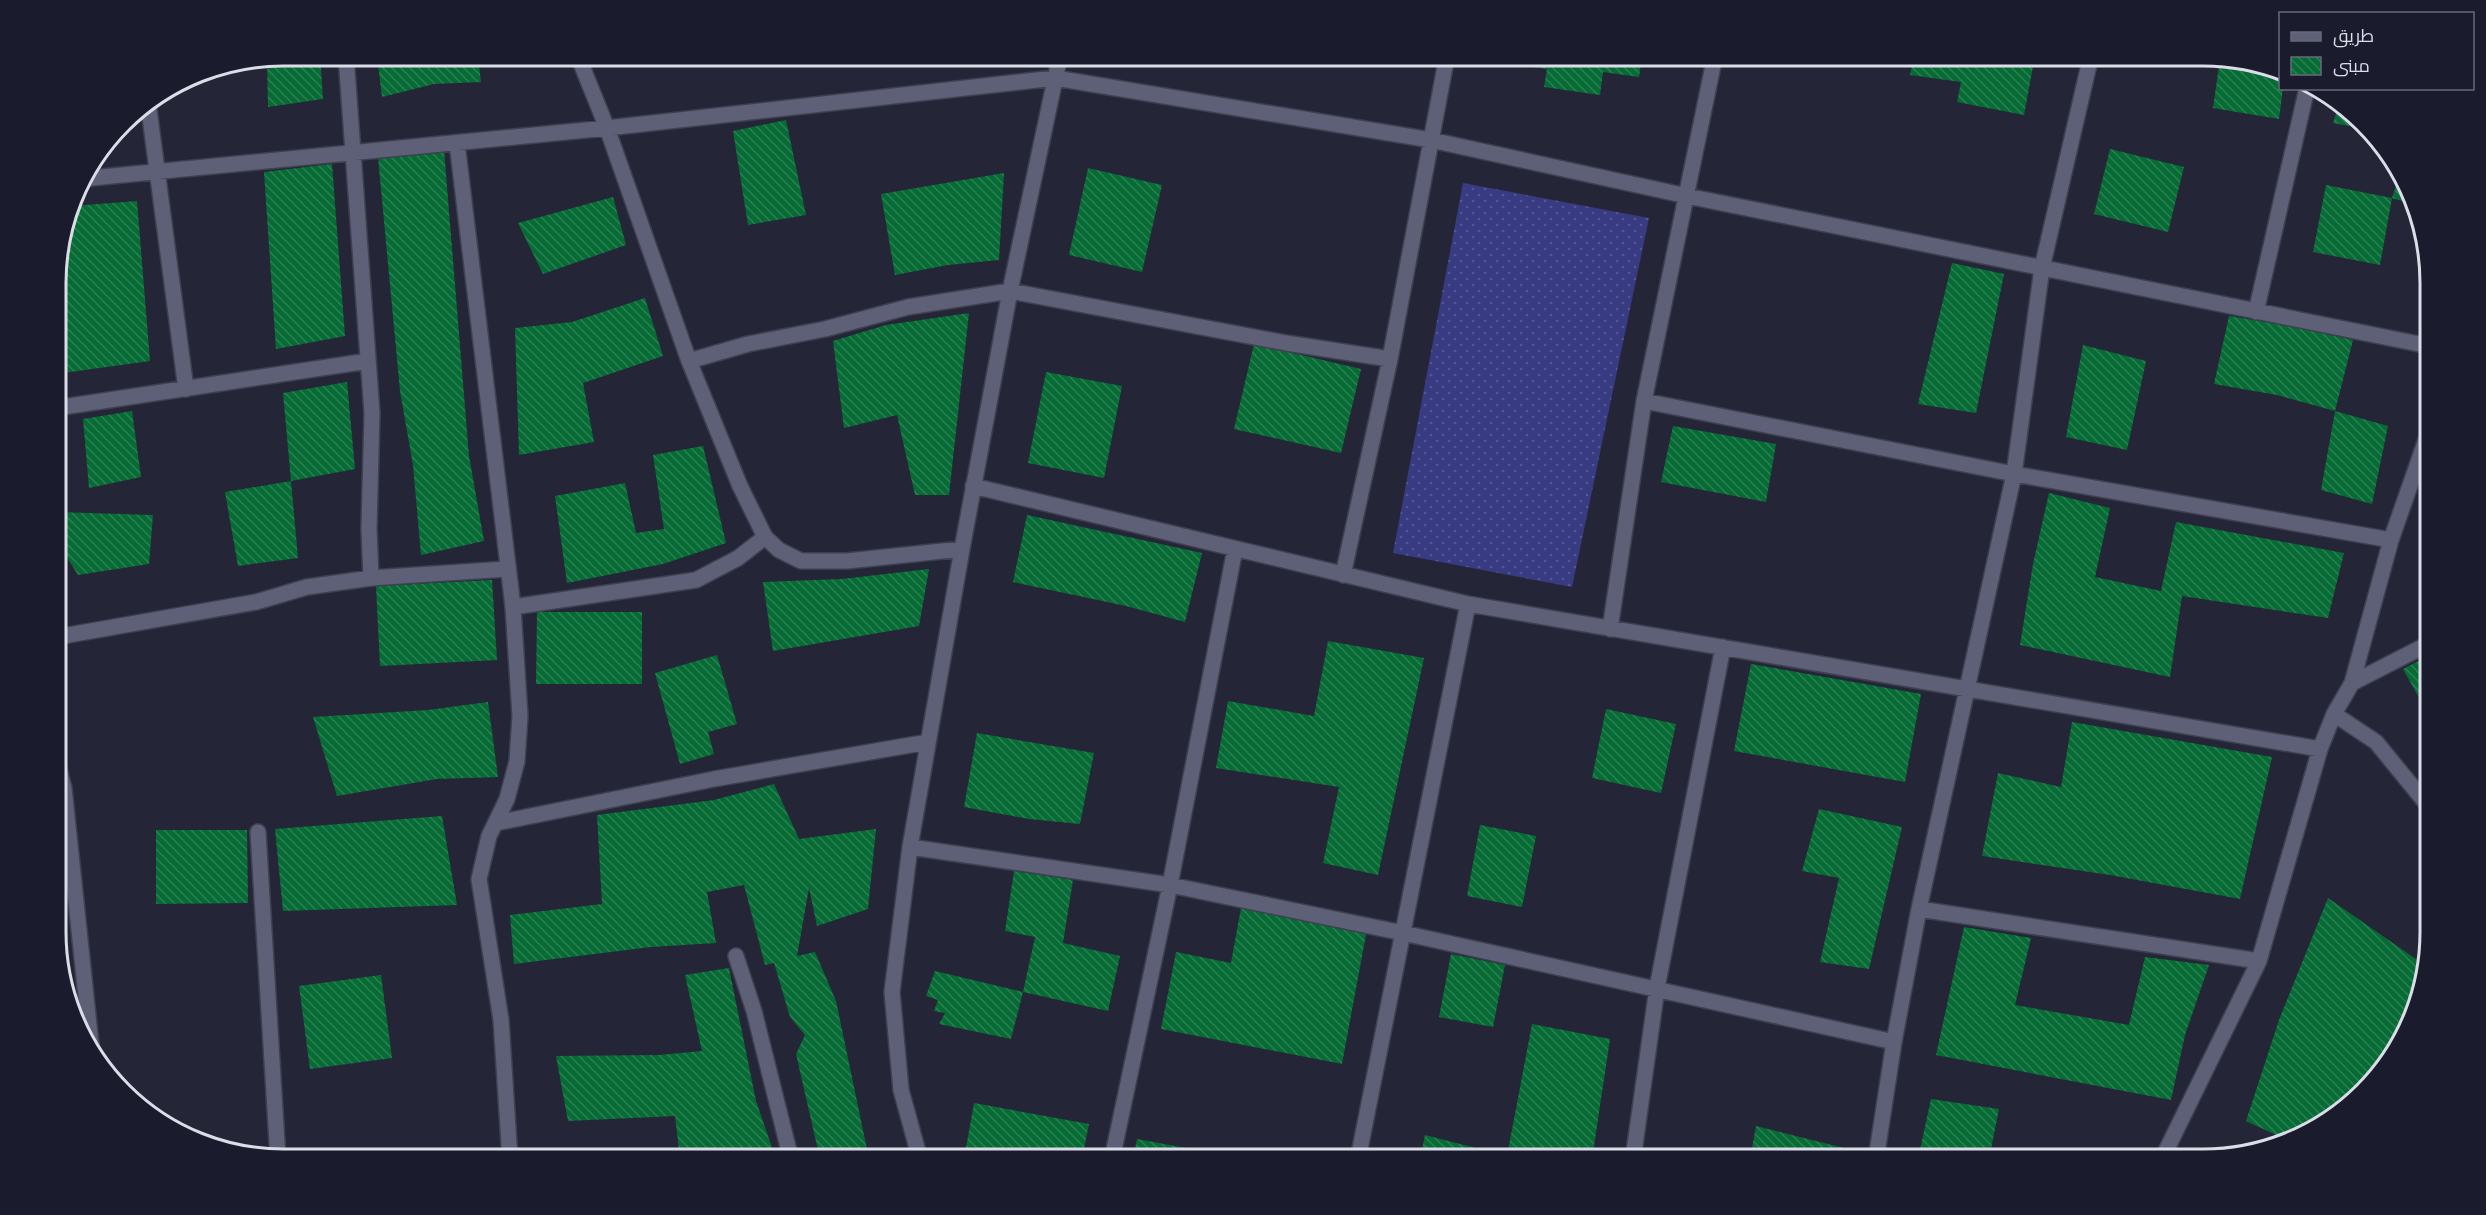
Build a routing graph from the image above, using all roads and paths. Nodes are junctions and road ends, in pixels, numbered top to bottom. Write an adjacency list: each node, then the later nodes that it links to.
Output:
1 (347, 66): 13 (street)
2 (582, 66): 10 (street)
3 (1058, 66): 7 (street)
4 (1445, 66): 11 (street)
5 (1713, 66): 16 (street)
6 (2089, 66): 17 (street)
7 (1055, 78): 10 (street); 11 (street); 18 (street)
8 (2306, 92): 19 (street)
9 (149, 112): 14 (street)
10 (607, 128): 12 (street); 23 (street)
11 (1431, 140): 16 (street); 21 (street)
12 (457, 143): 13 (street); 34 (street)
13 (354, 153): 14 (street); 22 (street)
14 (157, 172): 15 (street); 24 (street)
15 (93, 178)
16 (1687, 196): 17 (street); 25 (street)
17 (2042, 268): 19 (street); 28 (street)
18 (1010, 291): 21 (street); 23 (street); 29 (street)
19 (2256, 312): 20 (street)
20 (2420, 344)
21 (1390, 359): 35 (street)
22 (368, 361): 24 (street); 36 (street)
23 (689, 361): 30 (street)
24 (186, 389): 26 (street)
25 (1644, 401): 28 (street); 39 (street)
26 (66, 407)
27 (2420, 457): 31 (street)
28 (2014, 474): 31 (street); 44 (street)
29 (973, 486): 32 (street); 33 (street)
30 (765, 537): 32 (street); 38 (street)
31 (2391, 540): 43 (street)
32 (963, 549): 46 (street)
33 (1235, 549): 35 (street); 53 (street)
34 (507, 569): 36 (street); 38 (street)
35 (1342, 575): 37 (street)
36 (371, 578): 40 (street)
37 (1468, 604): 39 (street); 55 (street)
38 (513, 607): 50 (street)
39 (1610, 629): 41 (street)
40 (66, 635)
41 (1723, 647): 44 (street); 58 (street)
42 (2420, 648): 43 (street)
43 (2352, 683): 45 (street)
44 (1969, 689): 47 (street); 54 (street)
45 (2334, 714): 47 (street); 48 (street)
46 (928, 742): 50 (street); 52 (street)
47 (2320, 749): 57 (street)
48 (2420, 796)
49 (66, 807): 59 (street)
50 (496, 823): 62 (street)
51 (258, 832): 61 (street)
52 (910, 847): 53 (street); 64 (street)
53 (1170, 885): 55 (street); 65 (street)
54 (1919, 909): 57 (street); 60 (street)
55 (1403, 933): 58 (street); 66 (street)
56 (736, 956): 63 (street)
57 (2259, 961): 69 (street)
58 (1657, 988): 60 (street); 67 (street)
59 (90, 1031)
60 (1894, 1042): 68 (street)
61 (277, 1149)
62 (509, 1149)
63 (789, 1149)
64 (917, 1149)
65 (1114, 1149)
66 (1360, 1149)
67 (1634, 1149)
68 (1878, 1149)
69 (2167, 1149)

